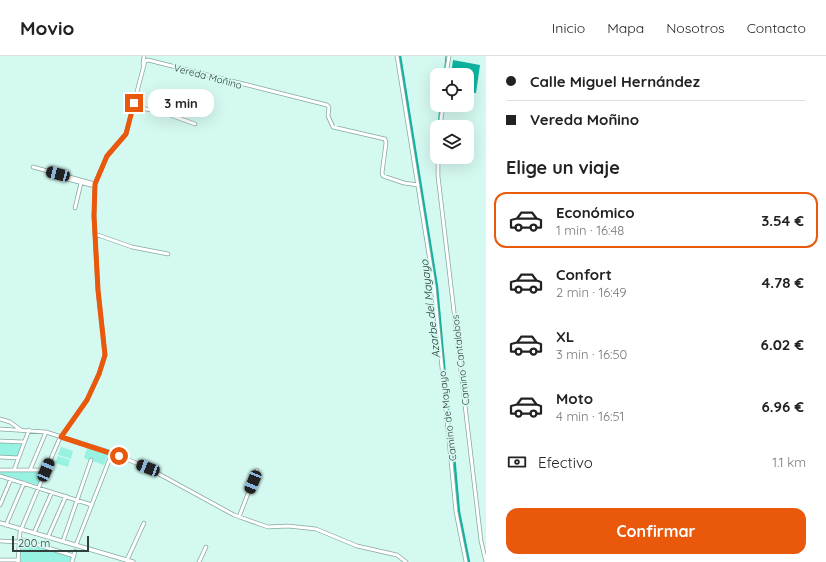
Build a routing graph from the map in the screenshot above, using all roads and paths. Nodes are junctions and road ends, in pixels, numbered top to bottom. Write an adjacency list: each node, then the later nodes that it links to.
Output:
1 (144, 56): 4 (street)
2 (397, 56): 13 (street, Camino de Mayayo)
3 (449, 56): 5 (street)
4 (144, 64): 6 (street); 13 (street, Vereda Moñino)
5 (447, 68)
6 (133, 107): 7 (street); 12 (street)
7 (195, 124)
8 (438, 164): 66 (street, Camino Cantalobos)
9 (33, 167): 12 (street)
10 (67, 179): 11 (street)
11 (81, 183): 12 (street); 14 (street)
12 (95, 185): 15 (street)
13 (418, 185): 65 (street, Camino de Mayayo)
14 (75, 208)
15 (95, 234): 16 (street); 22 (street)
16 (168, 254)
17 (0, 419): 19 (street)
18 (0, 429): 19 (street)
19 (21, 430): 20 (street)
20 (28, 430): 21 (street); 24 (street)
21 (46, 432): 22 (street); 31 (street)
22 (61, 437): 25 (street); 32 (street)
23 (0, 441): 24 (street)
24 (24, 442): 27 (street)
25 (112, 453): 42 (street); 44 (street)
26 (0, 457): 27 (street)
27 (19, 458): 30 (street)
28 (91, 460): 40 (street)
29 (0, 470): 30 (street)
30 (14, 470): 31 (street)
31 (30, 470): 32 (street)
32 (46, 470): 37 (street)
33 (257, 470): 44 (street)
34 (0, 476): 35 (street)
35 (11, 479): 36 (street); 41 (street)
36 (24, 483): 37 (street); 47 (street)
37 (39, 488): 38 (street); 48 (street)
38 (52, 492): 39 (street); 49 (street)
39 (66, 496): 40 (street); 50 (street)
40 (79, 499): 42 (street); 53 (street)
41 (1, 500): 43 (street)
42 (92, 504): 54 (street)
43 (0, 505)
44 (239, 517): 64 (street)
45 (0, 523): 47 (street)
46 (144, 523): 59 (street)
47 (6, 525): 48 (street)
48 (21, 529): 49 (street); 51 (street)
49 (34, 533): 50 (street)
50 (48, 537): 53 (street)
51 (19, 540): 52 (street); 57 (street); 60 (street)
52 (0, 541)
53 (63, 541): 54 (street)
54 (76, 545): 59 (street)
55 (206, 547): 63 (street)
56 (75, 551): 57 (street)
57 (74, 556): 61 (street)
58 (0, 560): 60 (street)
59 (127, 560): 62 (street)
60 (18, 561)
61 (72, 562)
62 (133, 562)
63 (199, 562)
64 (406, 562)
65 (466, 562)
66 (486, 562)

